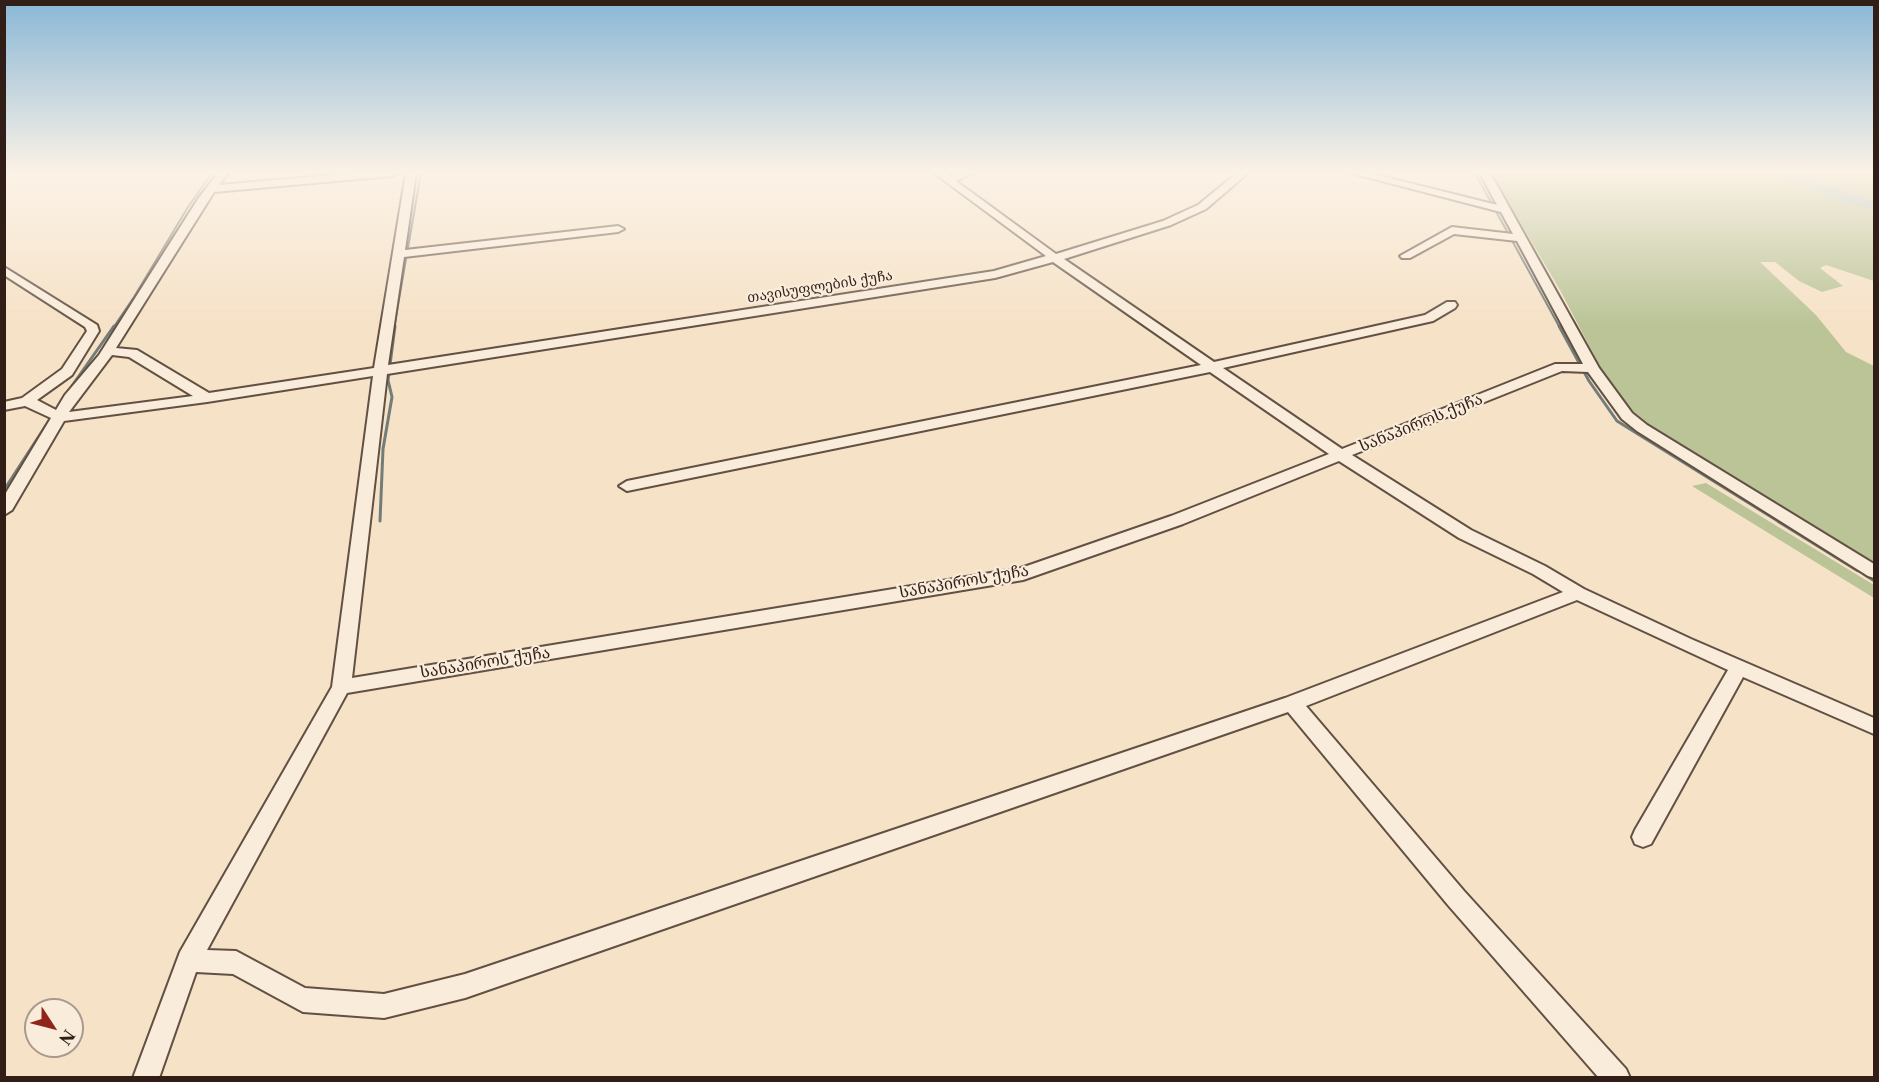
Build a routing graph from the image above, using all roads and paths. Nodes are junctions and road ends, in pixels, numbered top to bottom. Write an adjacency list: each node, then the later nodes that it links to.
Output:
1 (188, 223): 13 (street)
2 (403, 223): 8 (street)
3 (1008, 223): 10 (street)
4 (1160, 223): 10 (street, თავისუფლების ქუჩა)
5 (1514, 223): 7 (street)
6 (618, 229): 8 (street)
7 (1522, 238): 9 (street); 15 (street)
8 (398, 254): 16 (street)
9 (1406, 256)
10 (1054, 258): 14 (street); 16 (street, თავისუფლების ქუჩა)
11 (4, 270): 18 (street)
12 (1451, 305): 14 (street)
13 (108, 351): 17 (street); 20 (street)
14 (1212, 367): 21 (street); 22 (street)
15 (1592, 368): 21 (street, სანაპიროს ქუჩა); 24 (street)
16 (381, 369): 17 (street, თავისუფლების ქუჩა); 27 (street)
17 (207, 398): 20 (street, თავისუფლების ქუჩა)
18 (27, 401): 19 (street); 20 (street)
19 (4, 406)
20 (60, 417): 23 (street)
21 (1341, 455): 25 (street); 27 (street, სანაპიროს ქუჩა)
22 (627, 486)
23 (4, 510)
24 (1875, 572)
25 (1578, 593): 26 (street); 28 (street)
26 (1739, 668): 29 (street); 30 (street)
27 (341, 687): 31 (street)
28 (1292, 703): 31 (street); 33 (street)
29 (1875, 726)
30 (1643, 837)
31 (188, 960): 32 (street)
32 (146, 1077)
33 (1617, 1077)

